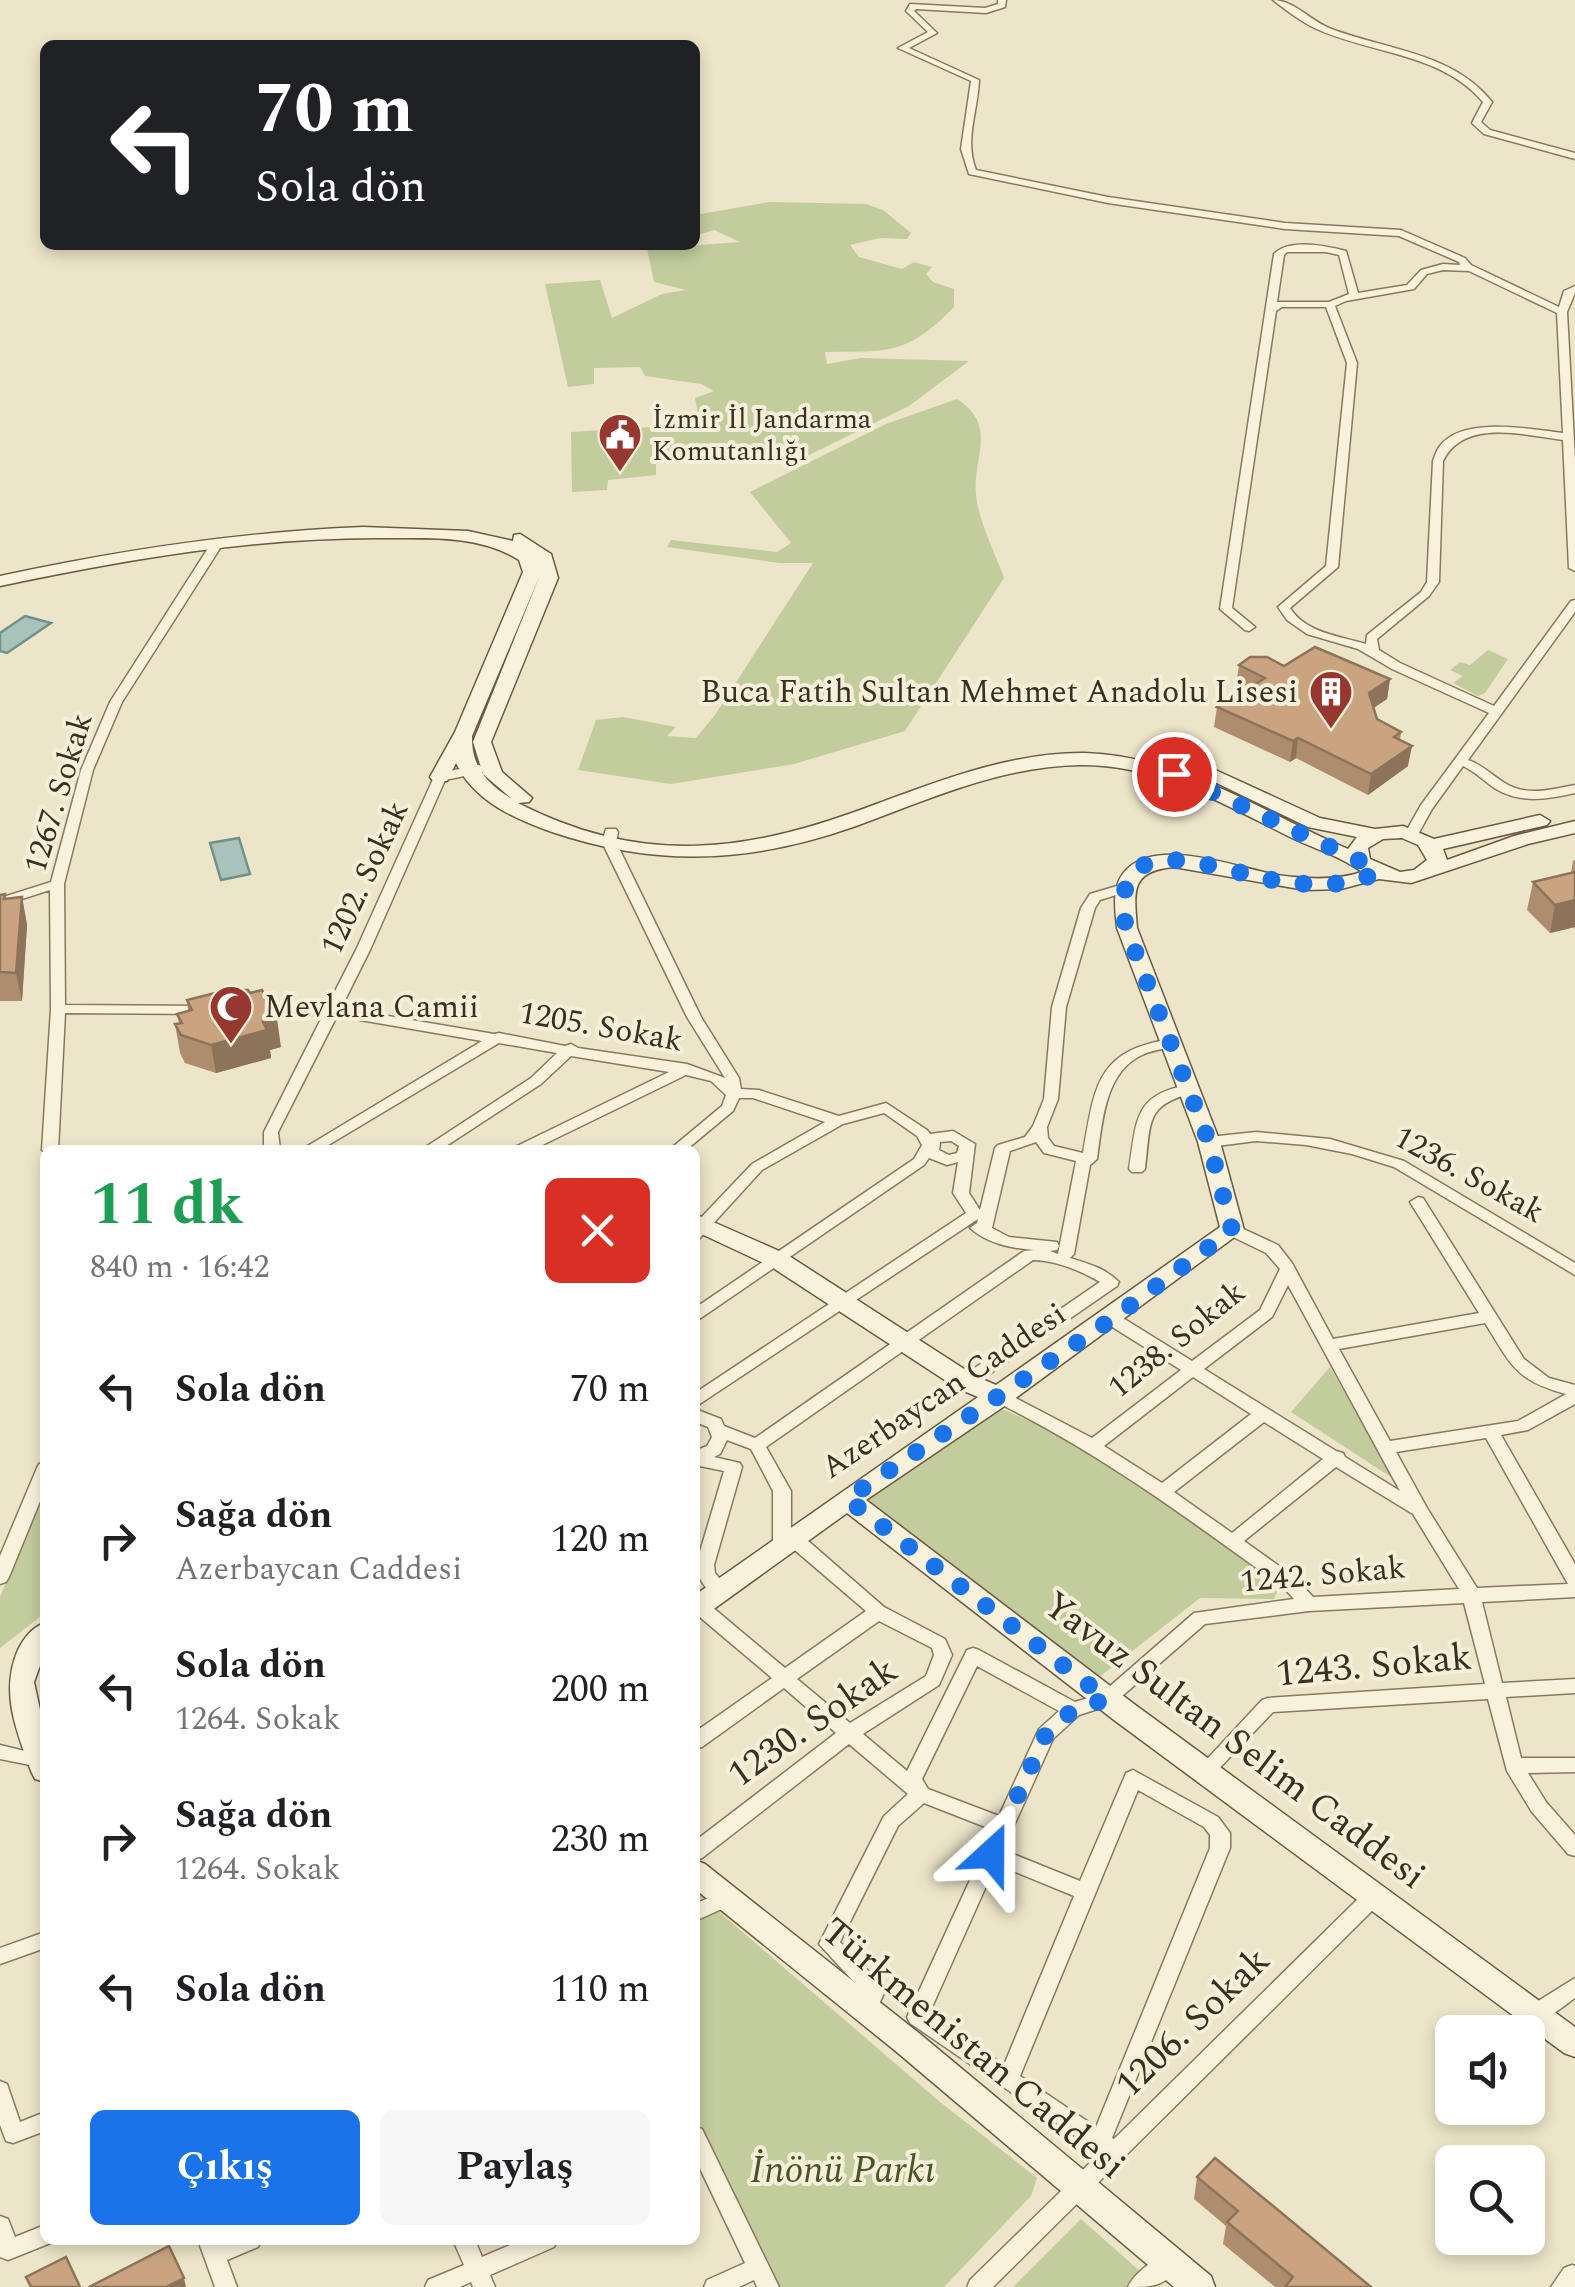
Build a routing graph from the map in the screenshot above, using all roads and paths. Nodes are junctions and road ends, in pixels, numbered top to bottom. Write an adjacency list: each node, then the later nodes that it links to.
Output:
1 (1002, 0): 4 (street)
2 (1277, 0): 3 (street)
3 (1575, 156)
4 (1285, 226): 5 (street); 6 (street)
5 (1284, 249): 8 (street); 10 (street)
6 (1467, 267): 8 (street); 11 (street)
7 (1575, 289): 11 (street)
8 (1354, 296): 9 (street)
9 (1330, 304): 10 (street); 19 (street)
10 (1270, 310): 18 (street)
11 (1566, 315): 12 (street)
12 (1568, 437): 14 (street); 19 (street)
13 (218, 542): 16 (main road); 21 (main road); 34 (street, 1267. Sokak)
14 (1575, 568)
15 (0, 570): 23 (main road)
16 (0, 581)
17 (1575, 604): 20 (street)
18 (1249, 627)
19 (1374, 652): 20 (street)
20 (1496, 712): 22 (street)
21 (466, 724): 23 (main road); 24 (main road)
22 (1460, 761): 25 (street); 29 (street)
23 (481, 773): 24 (street, 1202. Sokak); 30 (main road)
24 (437, 784): 40 (street, 1202. Sokak)
25 (1575, 789)
26 (1575, 813): 31 (main road)
27 (1575, 827): 33 (main road)
28 (1373, 834): 29 (main road); 30 (main road); 32 (main road)
29 (1411, 835): 31 (main road)
30 (610, 837): 32 (main road); 46 (street)
31 (1431, 846): 33 (main road)
32 (1369, 867): 33 (main road); 35 (main road)
33 (1416, 876)
34 (57, 884): 36 (street); 37 (street, 1267. Sokak)
35 (1127, 888): 42 (main road); 48 (street)
36 (0, 902)
37 (58, 1009): 38 (street); 51 (street, 1267. Sokak)
38 (218, 1010)
39 (237, 1010): 40 (street, 1205. Sokak)
40 (333, 1011): 41 (street, 1205. Sokak); 52 (street, 1202. Sokak)
41 (499, 1038): 43 (street, 1205. Sokak); 53 (street)
42 (1172, 1044): 45 (main road); 59 (street)
43 (571, 1048): 44 (street, 1205. Sokak); 54 (street)
44 (687, 1070): 46 (street, 1205. Sokak); 55 (street)
45 (1189, 1090): 50 (main road); 60 (street)
46 (734, 1094): 47 (street, 1205. Sokak); 49 (street)
47 (838, 1122): 58 (street); 63 (street)
48 (1040, 1127): 59 (street); 66 (street)
49 (700, 1134): 56 (street); 57 (street)
50 (1209, 1142): 65 (main road); 70 (street, 1236. Sokak)
51 (50, 1145)
52 (272, 1145)
53 (317, 1145)
54 (437, 1145)
55 (530, 1145)
56 (684, 1145)
57 (691, 1145)
58 (930, 1145): 62 (street); 68 (street)
59 (1086, 1160): 67 (street)
60 (1136, 1169)
61 (1418, 1202): 74 (street)
62 (967, 1220): 66 (street); 72 (street)
63 (700, 1225)
64 (700, 1228): 68 (main road)
65 (1232, 1230): 69 (street); 75 (main road, Azerbaycan Caddesi)
66 (983, 1232): 67 (street)
67 (1066, 1254): 71 (street)
68 (778, 1260): 72 (main road); 73 (street)
69 (1286, 1270): 77 (street); 78 (street, 1238. Sokak)
70 (1575, 1270)
71 (1095, 1272): 76 (street); 79 (street)
72 (845, 1304): 76 (main road); 81 (street)
73 (700, 1313)
74 (1489, 1317): 77 (street); 82 (street)
75 (1112, 1319): 78 (street); 80 (main road, Azerbaycan Caddesi)
76 (905, 1343): 79 (main road); 87 (street)
77 (1329, 1345): 89 (street)
78 (1194, 1370): 83 (street); 88 (street, 1238. Sokak)
79 (966, 1382): 80 (main road)
80 (1000, 1396): 88 (street); 95 (main road, Azerbaycan Caddesi)
81 (700, 1398)
82 (1573, 1401): 86 (street)
83 (1264, 1413): 91 (street); 94 (street)
84 (700, 1417): 85 (street)
85 (719, 1430): 87 (street); 90 (street)
86 (1490, 1431): 89 (street); 100 (street)
87 (757, 1446): 97 (street)
88 (1093, 1446): 94 (street)
89 (1386, 1448): 96 (street)
90 (700, 1456)
91 (1337, 1457): 96 (street); 98 (street)
92 (700, 1459): 103 (street)
93 (40, 1480): 99 (street)
94 (1161, 1492): 98 (street)
95 (847, 1499): 97 (main road, Azerbaycan Caddesi); 113 (main road, Yavuz Sultan Selim Caddesi)
96 (1420, 1512): 102 (street)
97 (787, 1541): 103 (main road, Azerbaycan Caddesi); 105 (street, 1230. Sokak)
98 (1232, 1542): 104 (street)
99 (0, 1577)
100 (1575, 1580)
101 (1575, 1590): 102 (street, 1242. Sokak)
102 (1470, 1594): 104 (street, 1242. Sokak); 112 (street)
103 (705, 1602): 110 (street)
104 (1309, 1604): 113 (street, 1242. Sokak)
105 (878, 1612): 107 (street, 1230. Sokak); 110 (street)
106 (40, 1638): 109 (main road)
107 (939, 1644): 108 (street); 115 (street, 1230. Sokak)
108 (973, 1655): 114 (street); 123 (street)
109 (32, 1662): 117 (main road)
110 (784, 1679): 115 (street); 116 (street)
111 (1575, 1686): 112 (street, 1243. Sokak)
112 (1494, 1690): 121 (street); 122 (street, 1243. Sokak)
113 (1107, 1699): 114 (street); 122 (main road, Yavuz Sultan Selim Caddesi)
114 (1073, 1710): 124 (street)
115 (848, 1734): 123 (street); 125 (street, 1230. Sokak)
116 (700, 1738)
117 (40, 1748)
118 (40, 1751): 119 (street)
119 (0, 1752)
120 (1575, 1764): 121 (street)
121 (1514, 1766): 126 (street)
122 (1205, 1771): 130 (main road, Yavuz Sultan Selim Caddesi)
123 (921, 1794): 124 (street); 136 (street)
124 (1004, 1826): 127 (street)
125 (700, 1848)
126 (1575, 1848)
127 (991, 1854): 129 (street); 139 (street)
128 (700, 1876): 131 (main road, Türkmenistan Caddesi)
129 (1085, 1892): 139 (street); 142 (street)
130 (1375, 1896): 137 (main road, Yavuz Sultan Selim Caddesi); 142 (street, 1206. Sokak)
131 (726, 1898): 132 (street); 136 (main road, Türkmenistan Caddesi)
132 (700, 1911)
133 (40, 1942): 134 (street)
134 (0, 1956)
135 (1575, 1987): 137 (street)
136 (868, 2009): 144 (main road, Türkmenistan Caddesi)
137 (1534, 2014): 138 (main road, Yavuz Sultan Selim Caddesi)
138 (1575, 2044)
139 (1008, 2080): 142 (street)
140 (0, 2090): 141 (street)
141 (40, 2123)
142 (1106, 2146): 144 (street, 1206. Sokak)
143 (703, 2174): 152 (street)
144 (1082, 2188): 150 (main road, Türkmenistan Caddesi); 157 (street, 1206. Sokak)
145 (0, 2226): 146 (street)
146 (40, 2238)
147 (466, 2245): 151 (street)
148 (537, 2245): 151 (street)
149 (212, 2247): 154 (street)
150 (1170, 2263): 158 (street); 159 (main road, Türkmenistan Caddesi)
151 (480, 2278): 155 (street)
152 (763, 2278): 156 (street)
153 (1575, 2278): 160 (street)
154 (226, 2287)
155 (436, 2287)
156 (715, 2287)
157 (978, 2287)
158 (1140, 2287)
159 (1199, 2287)
160 (1562, 2287)

